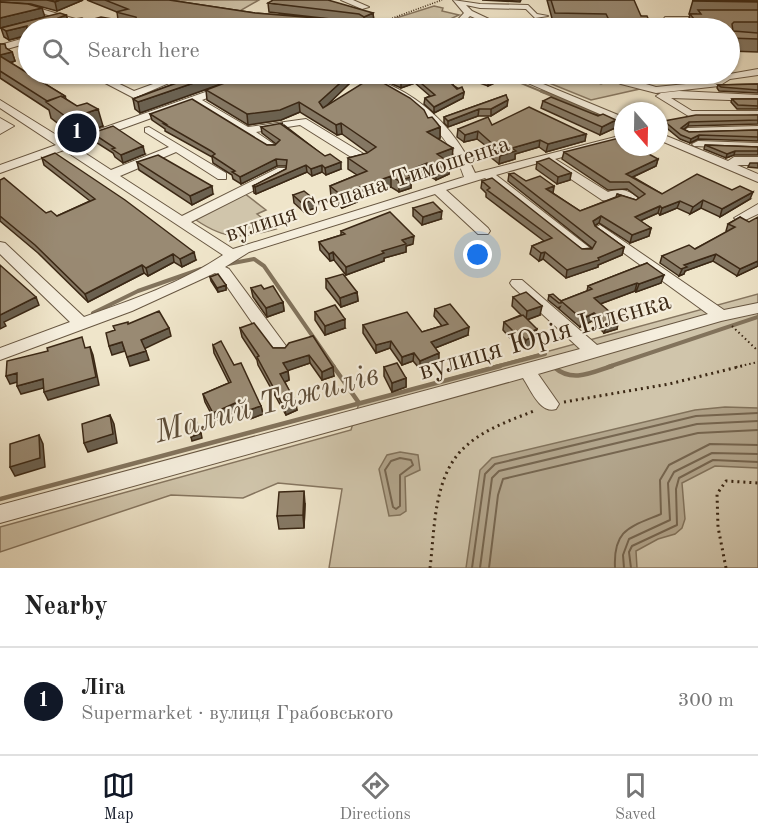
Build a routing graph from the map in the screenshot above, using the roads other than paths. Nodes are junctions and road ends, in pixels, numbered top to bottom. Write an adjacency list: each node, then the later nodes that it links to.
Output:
1 (345, 0): 5 (street)
2 (458, 1): 3 (street); 6 (street)
3 (527, 3): 8 (street)
4 (0, 6): 7 (street)
5 (365, 7)
6 (469, 13): 11 (street); 12 (street)
7 (65, 16): 9 (street); 10 (street)
8 (544, 16)
9 (58, 18)
10 (71, 18)
11 (464, 18)
12 (481, 18)
13 (18, 43): 14 (street)
14 (0, 48)
15 (758, 72): 16 (street)
16 (740, 75)
17 (113, 84): 18 (street)
18 (162, 84)
19 (238, 84): 25 (street)
20 (380, 84): 36 (street)
21 (536, 84): 28 (street)
22 (632, 84): 23 (street)
23 (713, 84)
24 (758, 98): 27 (street)
25 (195, 100): 33 (street); 41 (street)
26 (0, 103): 41 (street)
27 (758, 114)
28 (614, 117)
29 (0, 121): 32 (street)
30 (758, 129): 35 (street)
31 (149, 130): 45 (street)
32 (0, 131)
33 (246, 131): 44 (street); 47 (street)
34 (457, 131): 36 (street)
35 (688, 131)
36 (444, 134): 56 (street)
37 (585, 134): 40 (street)
38 (614, 140): 40 (street, вулиця Степана Тимошенка)
39 (668, 140): 55 (street)
40 (602, 143): 46 (street, вулиця Степана Тимошенка)
41 (65, 144): 50 (street); 52 (street)
42 (698, 144): 43 (street)
43 (758, 146)
44 (272, 147)
45 (177, 148): 52 (street); 54 (street)
46 (547, 157): 53 (street, вулиця Степана Тимошенка); 58 (street)
47 (363, 159)
48 (734, 161): 49 (street)
49 (758, 161)
50 (0, 170)
51 (282, 171): 61 (street)
52 (111, 174): 61 (street)
53 (487, 174): 56 (street, вулиця Степана Тимошенка); 65 (street)
54 (222, 176)
55 (758, 178)
56 (471, 179): 57 (street, вулиця Степана Тимошенка)
57 (436, 189): 63 (street); 66 (street, вулиця Степана Тимошенка)
58 (635, 201)
59 (758, 208): 60 (street)
60 (741, 218)
61 (182, 221): 66 (street)
62 (600, 229): 70 (street)
63 (483, 231)
64 (0, 246): 71 (street)
65 (585, 251)
66 (231, 254): 67 (street, вулиця Степана Тимошенка)
67 (213, 267): 71 (street, вулиця Степана Тимошенка); 72 (street)
68 (517, 283): 73 (street)
69 (758, 308): 70 (street, вулиця Юрія Іллєнка)
70 (721, 316): 73 (street, вулиця Юрія Іллєнка)
71 (82, 324): 74 (street, вулиця Степана Тимошенка)
72 (280, 350)
73 (595, 353): 75 (street, вулиця Юрія Іллєнка)
74 (0, 354)
75 (527, 371): 76 (street); 77 (street, вулиця Юрія Іллєнка)
76 (550, 404)
77 (0, 514)

